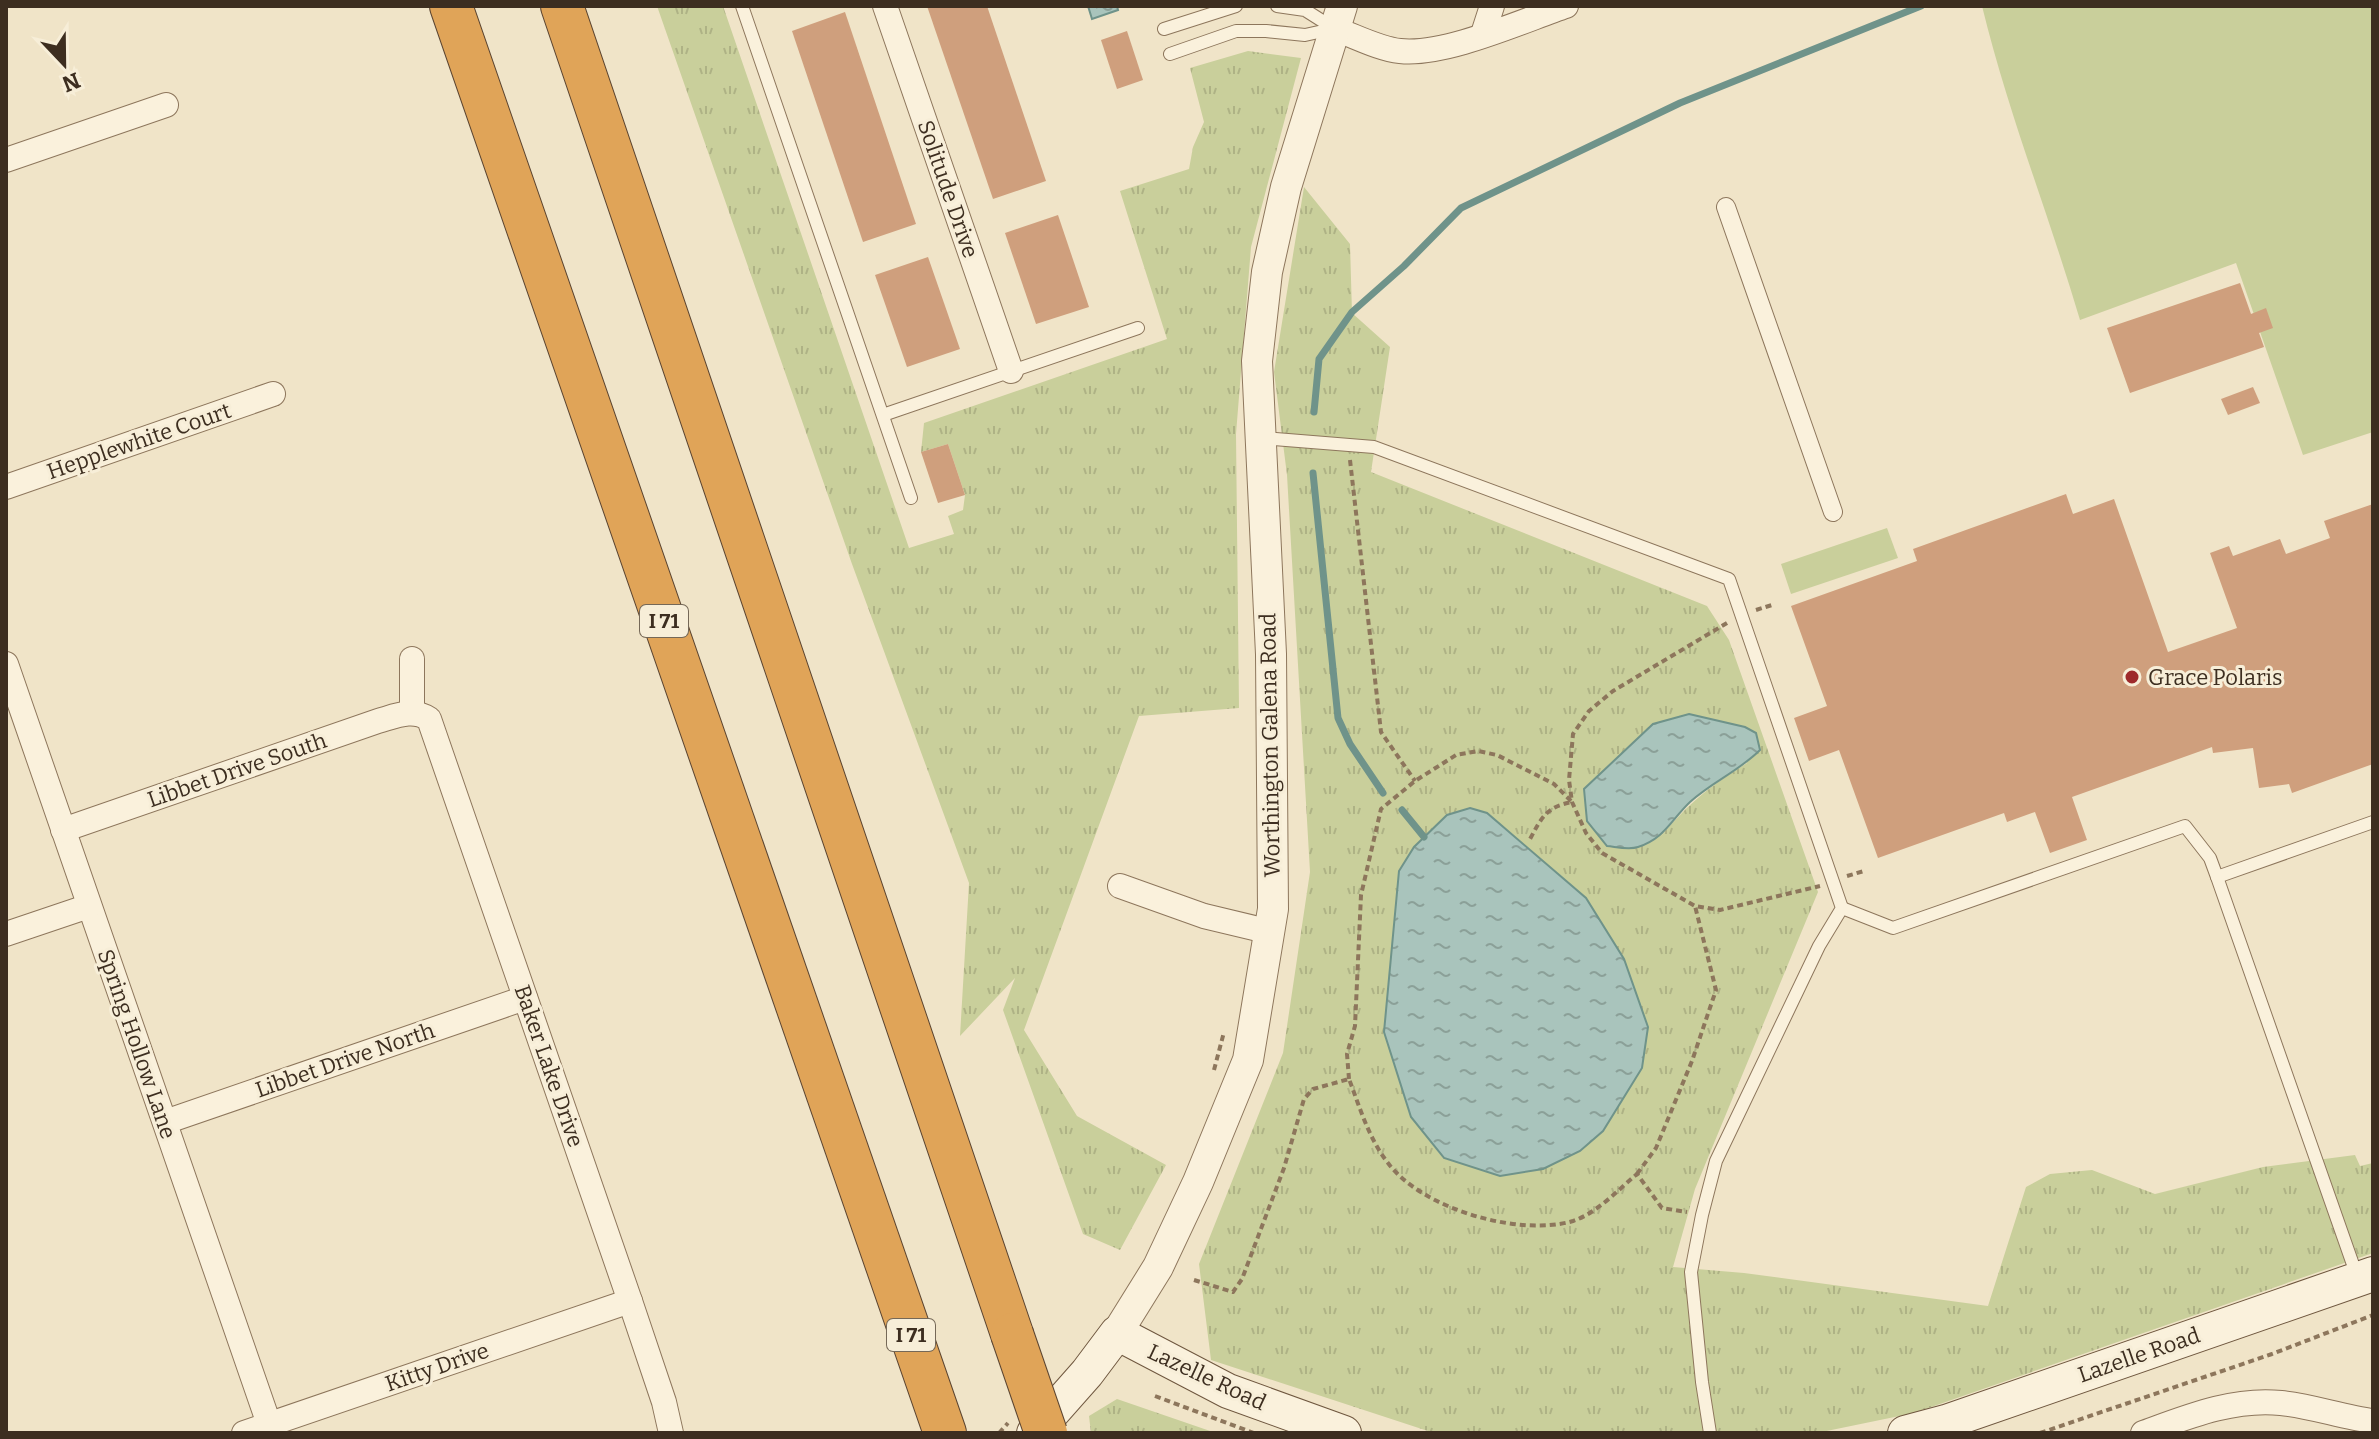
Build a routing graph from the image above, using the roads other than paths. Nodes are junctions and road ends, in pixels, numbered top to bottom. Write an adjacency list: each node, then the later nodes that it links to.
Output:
1 (451, 6): 37 (highway, I 71)
2 (562, 6): 43 (highway, bridge)
3 (742, 6): 19 (lane)
4 (885, 6): 17 (street, Solitude Drive)
5 (1236, 6): 10 (lane)
6 (1277, 6): 9 (lane)
7 (1492, 6): 11 (street)
8 (1566, 6): 11 (street)
9 (1339, 17): 11 (street); 12 (lane); 20 (street, Worthington Galena Road)
10 (1164, 29)
11 (1483, 34)
12 (1170, 54)
13 (166, 105): 14 (street)
14 (6, 160)
15 (1726, 207): 23 (street)
16 (1138, 328): 17 (lane)
17 (1011, 371): 19 (lane)
18 (273, 394): 21 (street, Hepplewhite Court)
19 (883, 415): 22 (lane)
20 (1259, 438): 32 (lane); 33 (street, Worthington Galena Road)
21 (6, 487)
22 (911, 498)
23 (1833, 512)
24 (412, 659): 26 (street)
25 (6, 664): 28 (street, Spring Hollow Lane)
26 (412, 713): 28 (street, Libbet Drive South); 35 (street, Baker Lake Drive)
27 (2373, 822): 29 (lane)
28 (63, 830): 31 (street, Spring Hollow Lane)
29 (2217, 877): 32 (lane); 38 (lane)
30 (1120, 886): 33 (street)
31 (89, 906): 34 (street); 36 (street, Spring Hollow Lane)
32 (1842, 908): 49 (lane)
33 (1271, 932): 40 (street, Worthington Galena Road)
34 (6, 934)
35 (525, 998): 36 (street, Libbet Drive North); 39 (street, Baker Lake Drive)
36 (165, 1122): 42 (street, Spring Hollow Lane)
37 (878, 1237): 46 (highway); 47 (highway, I 71)
38 (2365, 1277): 50 (main road, Lazelle Road)
39 (630, 1301): 42 (street, Kitty Drive); 45 (street, Baker Lake Drive)
40 (1117, 1333): 43 (main road, Worthington Galena Road); 48 (main road, Lazelle Road)
41 (2373, 1421): 51 (street)
42 (269, 1424): 44 (street, Kitty Drive)
43 (1029, 1429)
44 (244, 1433)
45 (671, 1433)
46 (921, 1433)
47 (945, 1433)
48 (1344, 1433)
49 (1710, 1433)
50 (1905, 1433)
51 (2143, 1433)

